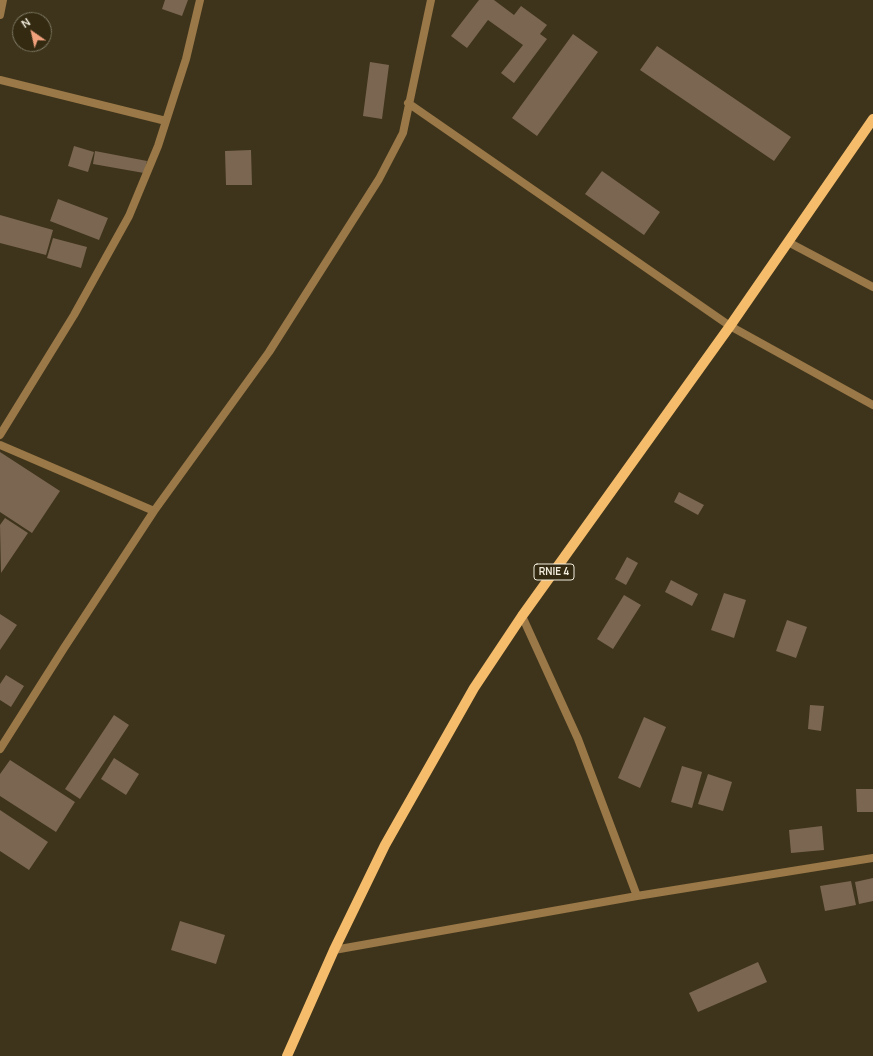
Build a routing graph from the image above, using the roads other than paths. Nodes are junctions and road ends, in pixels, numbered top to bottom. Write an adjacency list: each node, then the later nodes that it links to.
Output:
1 (3, 0): 4 (street)
2 (200, 0): 8 (street)
3 (431, 0): 6 (street)
4 (0, 15)
5 (0, 80): 8 (street)
6 (408, 103): 11 (street); 15 (street)
7 (873, 119): 9 (main road, RNIE 4)
8 (166, 121): 13 (street)
9 (788, 242): 10 (street); 11 (main road, RNIE 4)
10 (873, 287)
11 (730, 326): 12 (street); 16 (main road, RNIE 4)
12 (873, 404)
13 (0, 435)
14 (0, 445): 15 (street)
15 (154, 511): 17 (street)
16 (522, 616): 19 (street); 20 (main road, RNIE 4)
17 (0, 749)
18 (873, 858): 19 (street)
19 (637, 896): 20 (street)
20 (334, 950): 21 (main road, RNIE 4)
21 (288, 1056)

